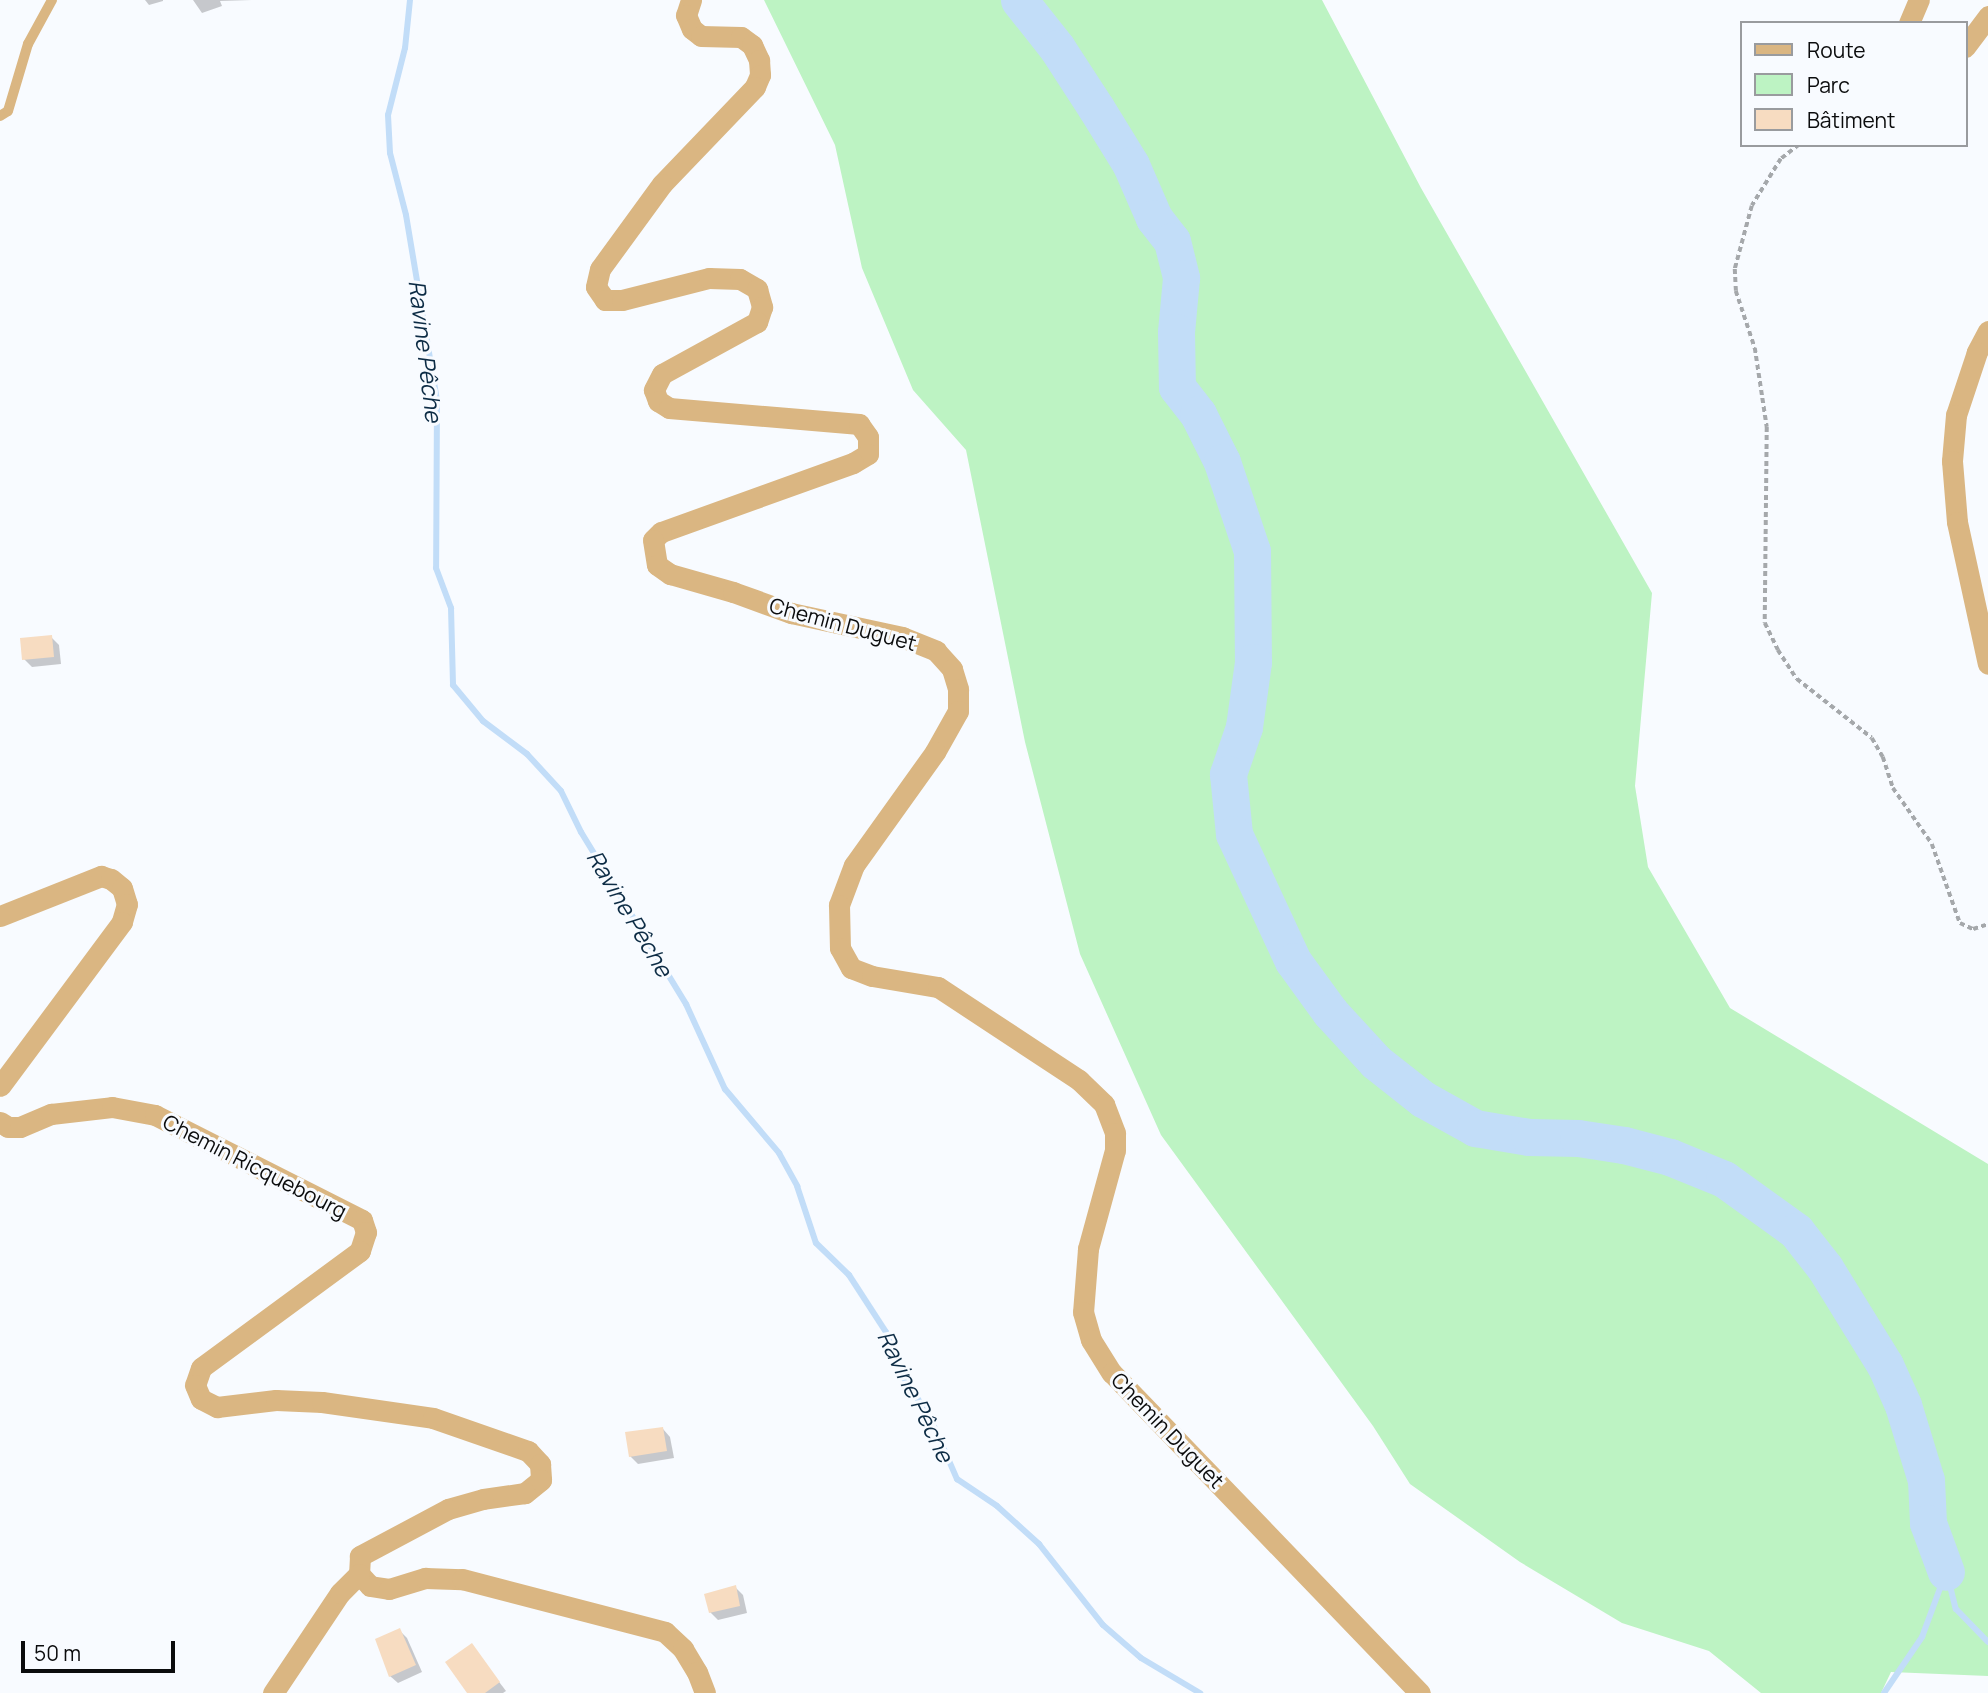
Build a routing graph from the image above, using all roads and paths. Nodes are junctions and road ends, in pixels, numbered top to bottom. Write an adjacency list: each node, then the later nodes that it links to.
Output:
1 (52, 0): 7 (lane)
2 (691, 0): 18 (street, Chemin Duguet)
3 (1919, 0): 5 (street)
4 (1988, 16): 6 (street)
5 (1910, 21)
6 (1967, 44)
7 (0, 116)
8 (1796, 147): 12 (path)
9 (1988, 331): 10 (street)
10 (1988, 664)
11 (0, 916): 13 (street)
12 (1988, 924)
13 (0, 1086)
14 (0, 1122): 15 (street, Chemin Ricquebourg)
15 (359, 1574): 16 (street); 17 (street)
16 (273, 1693)
17 (705, 1693)
18 (1420, 1693)

